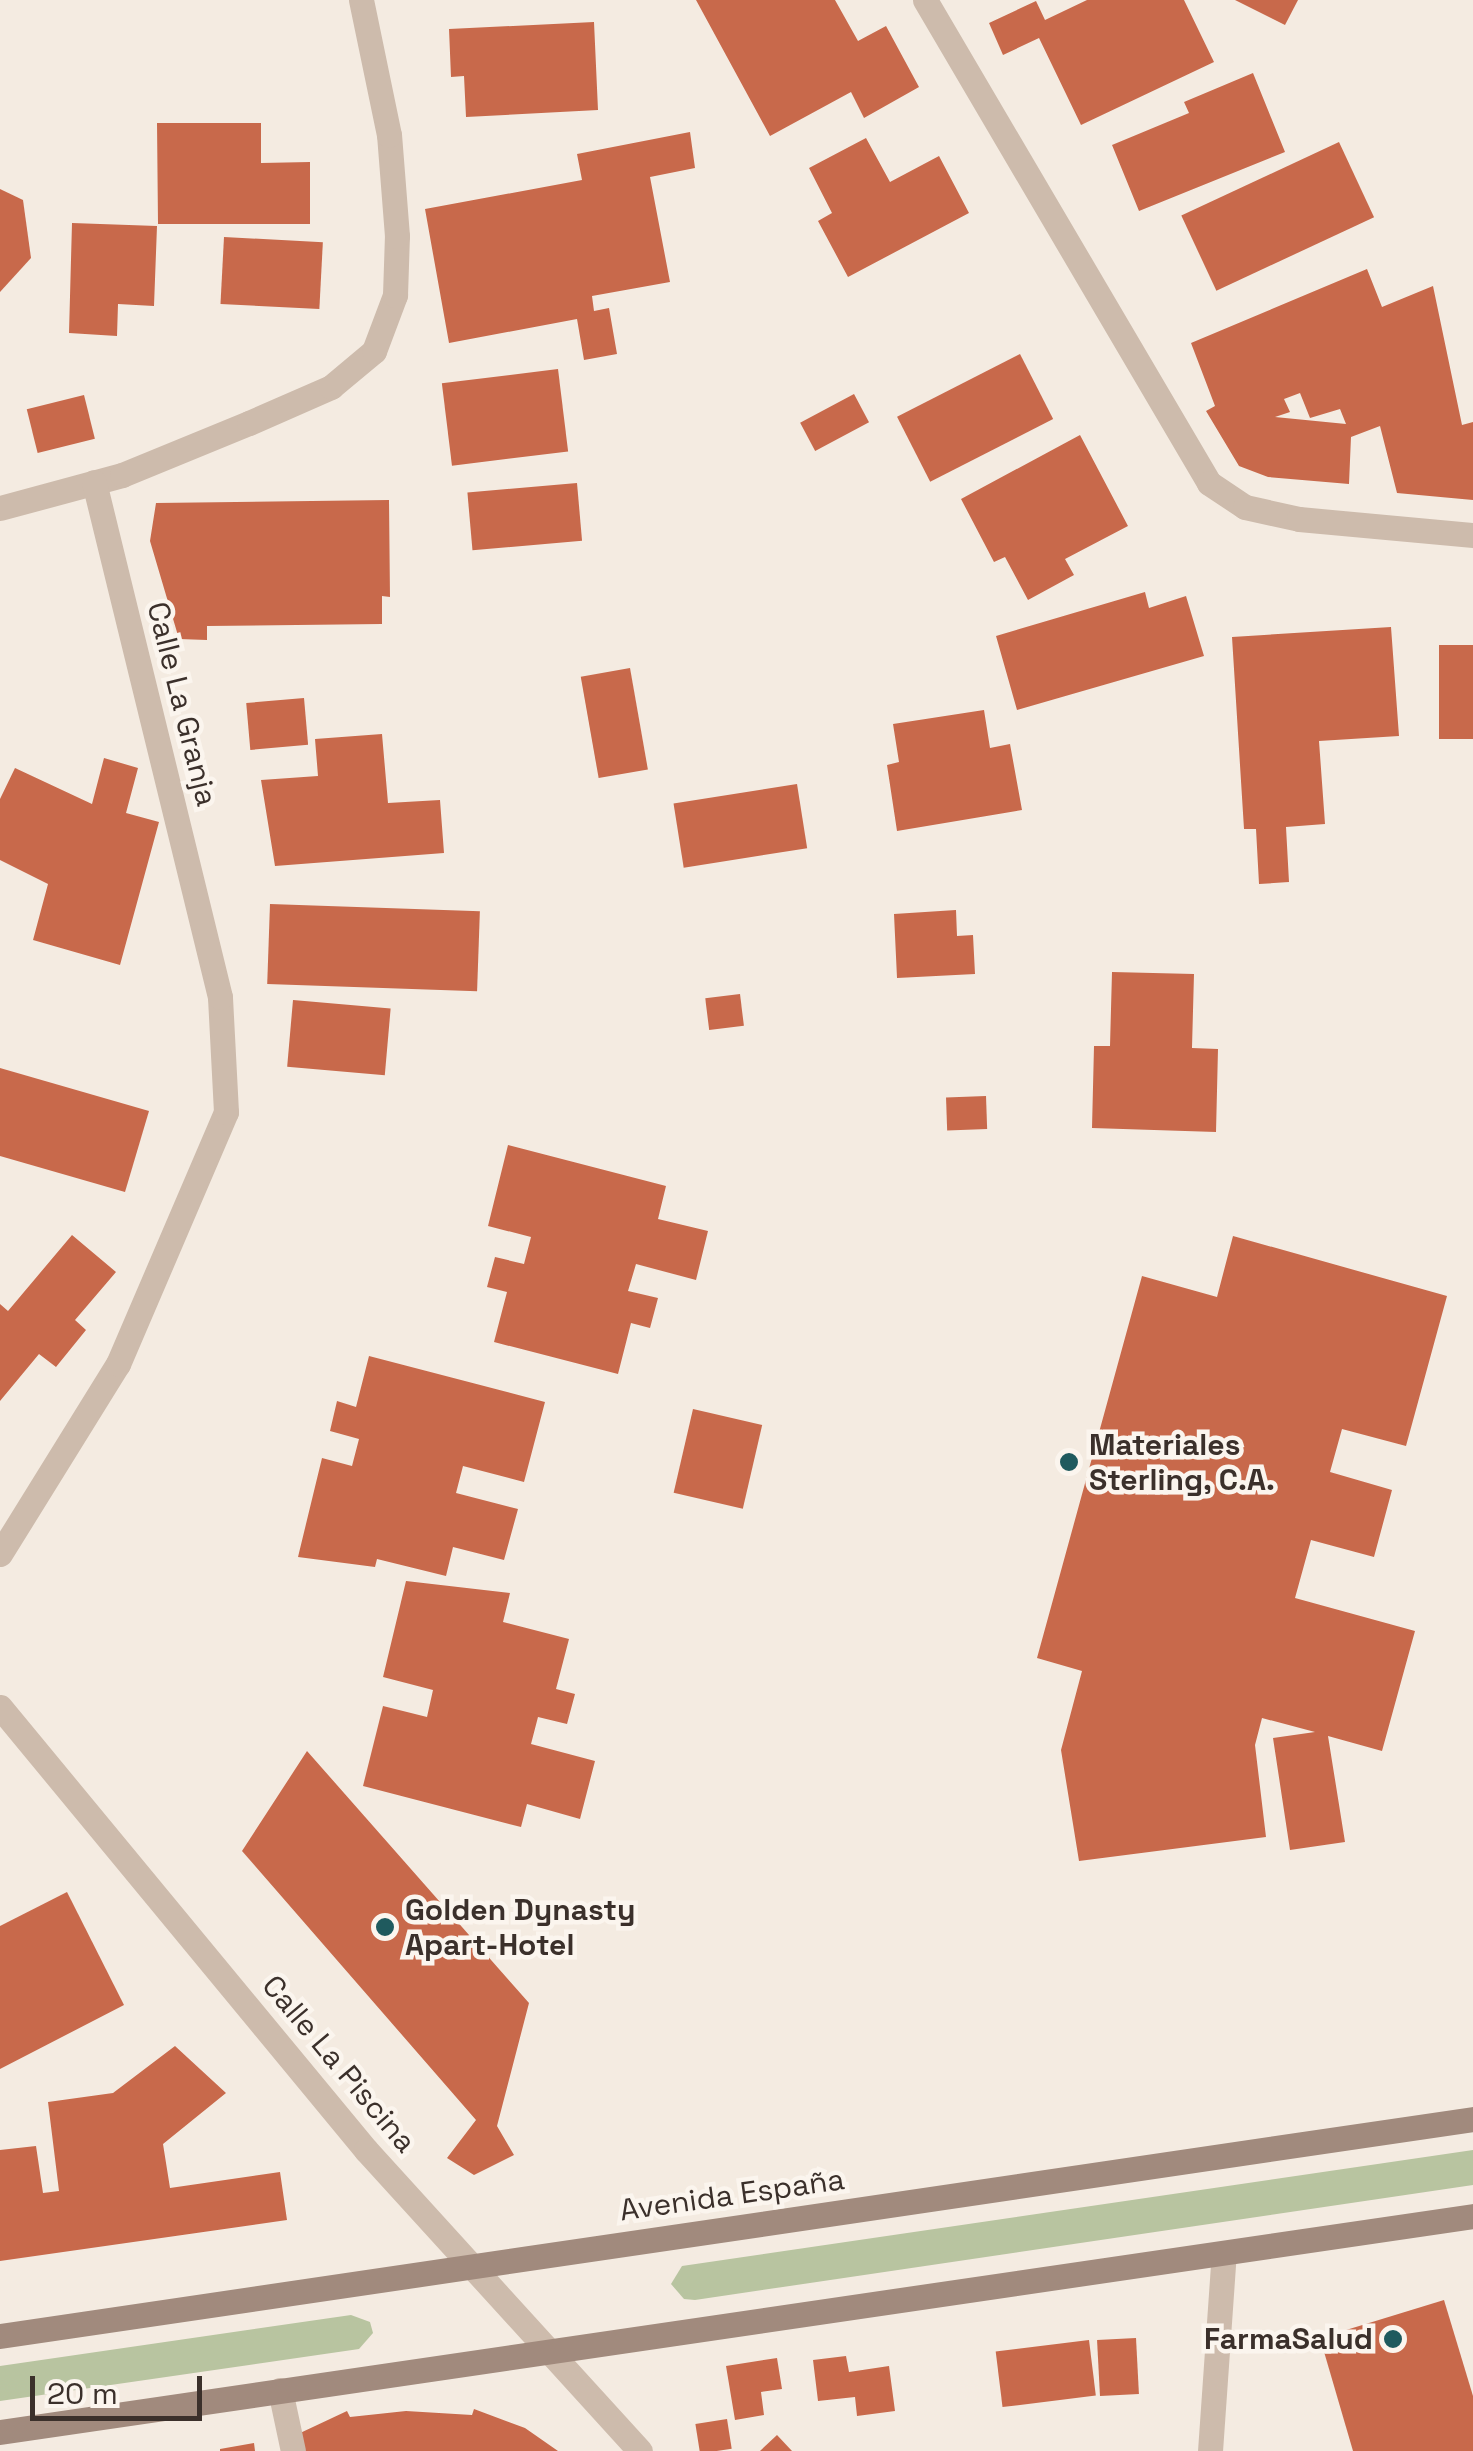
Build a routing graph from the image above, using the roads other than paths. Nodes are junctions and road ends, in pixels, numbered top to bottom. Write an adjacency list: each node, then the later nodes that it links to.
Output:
1 (361, 0): 3 (street)
2 (925, 0): 5 (street)
3 (94, 482): 4 (street); 6 (street, Calle La Granja)
4 (0, 508)
5 (1473, 534)
6 (0, 1554)
7 (0, 1707): 11 (street, Calle La Piscina)
8 (1473, 2119): 11 (main road, Avenida España)
9 (1473, 2216): 10 (main road)
10 (1224, 2253): 13 (main road); 18 (street)
11 (472, 2266): 12 (main road, Avenida España); 13 (street, Calle La Piscina)
12 (0, 2336)
13 (550, 2351): 14 (main road); 17 (street, Calle La Piscina)
14 (280, 2390): 15 (main road); 16 (street)
15 (0, 2432)
16 (293, 2451)
17 (640, 2451)
18 (1210, 2451)

